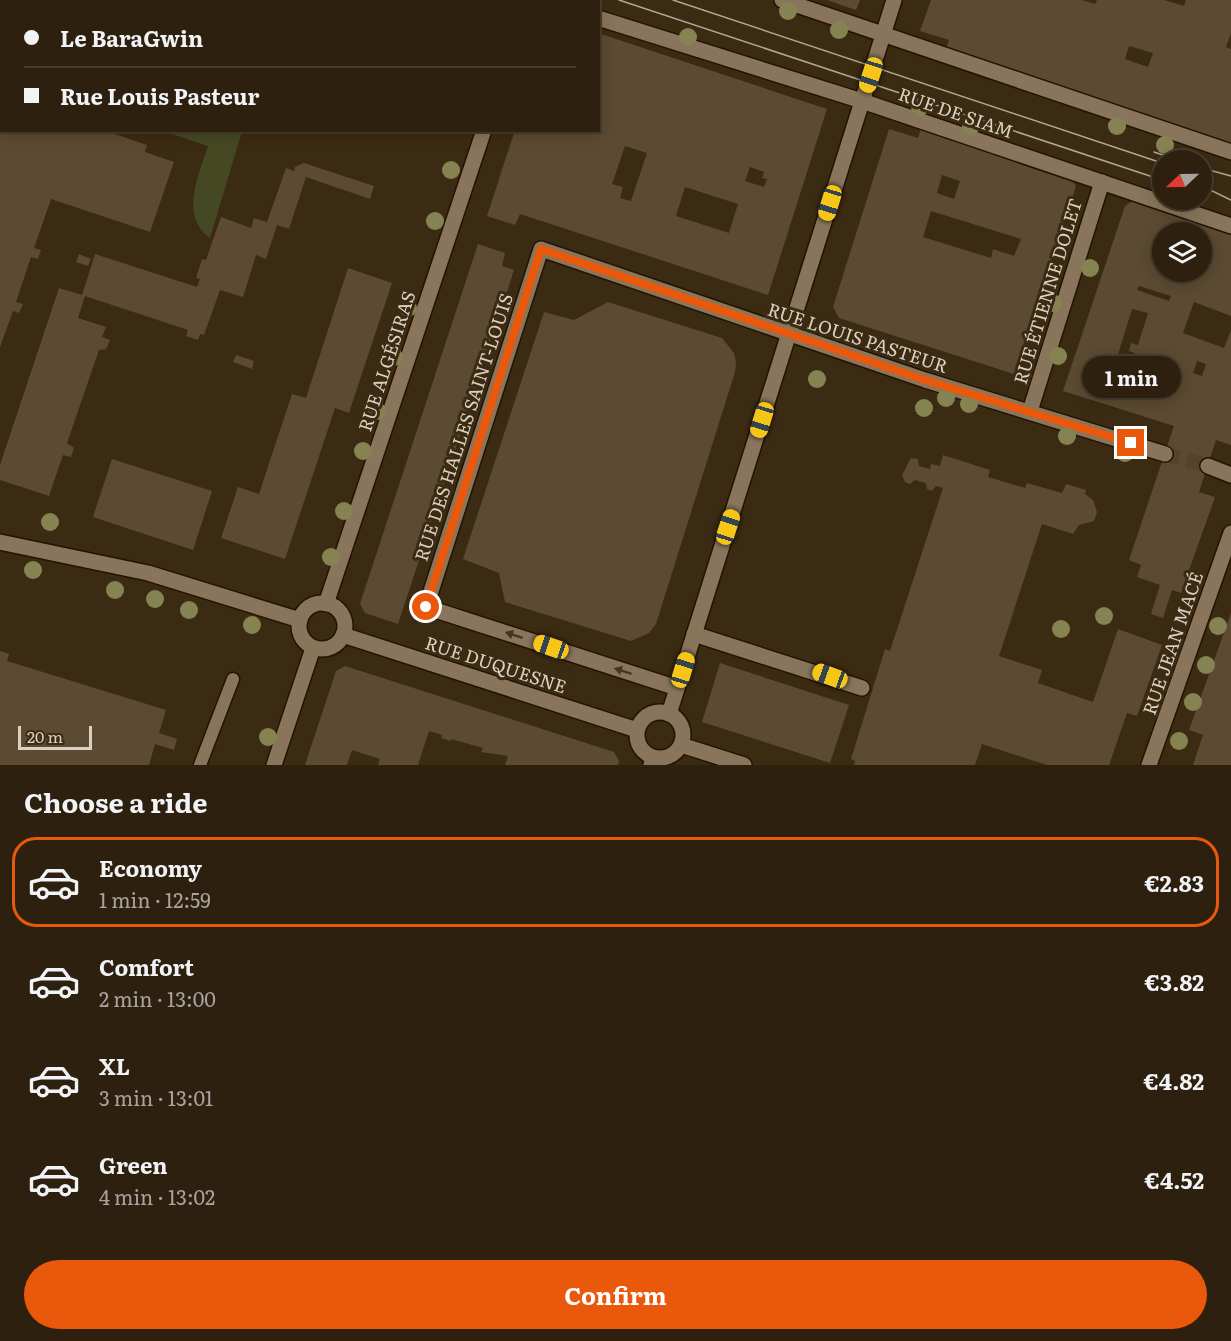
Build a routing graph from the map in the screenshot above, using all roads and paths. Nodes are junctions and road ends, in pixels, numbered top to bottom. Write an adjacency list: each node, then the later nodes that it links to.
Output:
1 (782, 0): 4 (street)
2 (894, 0): 4 (street)
3 (600, 19): 5 (street, RUE DE SIAM)
4 (883, 36): 5 (street); 7 (street)
5 (862, 101): 8 (street, RUE DE SIAM); 11 (street)
6 (483, 132): 18 (street, RUE ALGÉSIRAS)
7 (1231, 152)
8 (1102, 182): 9 (street, RUE DE SIAM); 12 (street, RUE ÉTIENNE DOLET)
9 (1231, 226)
10 (541, 249): 11 (street, RUE LOUIS PASTEUR); 24 (street, RUE DES HALLES SAINT-LOUIS, one-way to 10)
11 (789, 335): 12 (street, RUE LOUIS PASTEUR); 20 (street)
12 (1030, 411): 13 (street, RUE LOUIS PASTEUR)
13 (1165, 454)
14 (1208, 466): 15 (street)
15 (1231, 476)
16 (1231, 533): 33 (street, RUE JEAN MACÉ)
17 (4, 542): 19 (street)
18 (326, 604): 19 (street); 21 (street)
19 (300, 620): 22 (street)
20 (694, 634): 24 (street); 25 (street)
21 (343, 635): 22 (street); 27 (street, RUE DUQUESNE)
22 (313, 648): 31 (street)
23 (232, 679): 30 (lane)
24 (677, 688): 26 (street)
25 (862, 688)
26 (669, 714): 27 (street); 28 (street)
27 (638, 730): 29 (street)
28 (681, 745): 29 (street); 32 (street)
29 (652, 761)
30 (200, 765)
31 (274, 765)
32 (744, 765)
33 (1149, 765)

